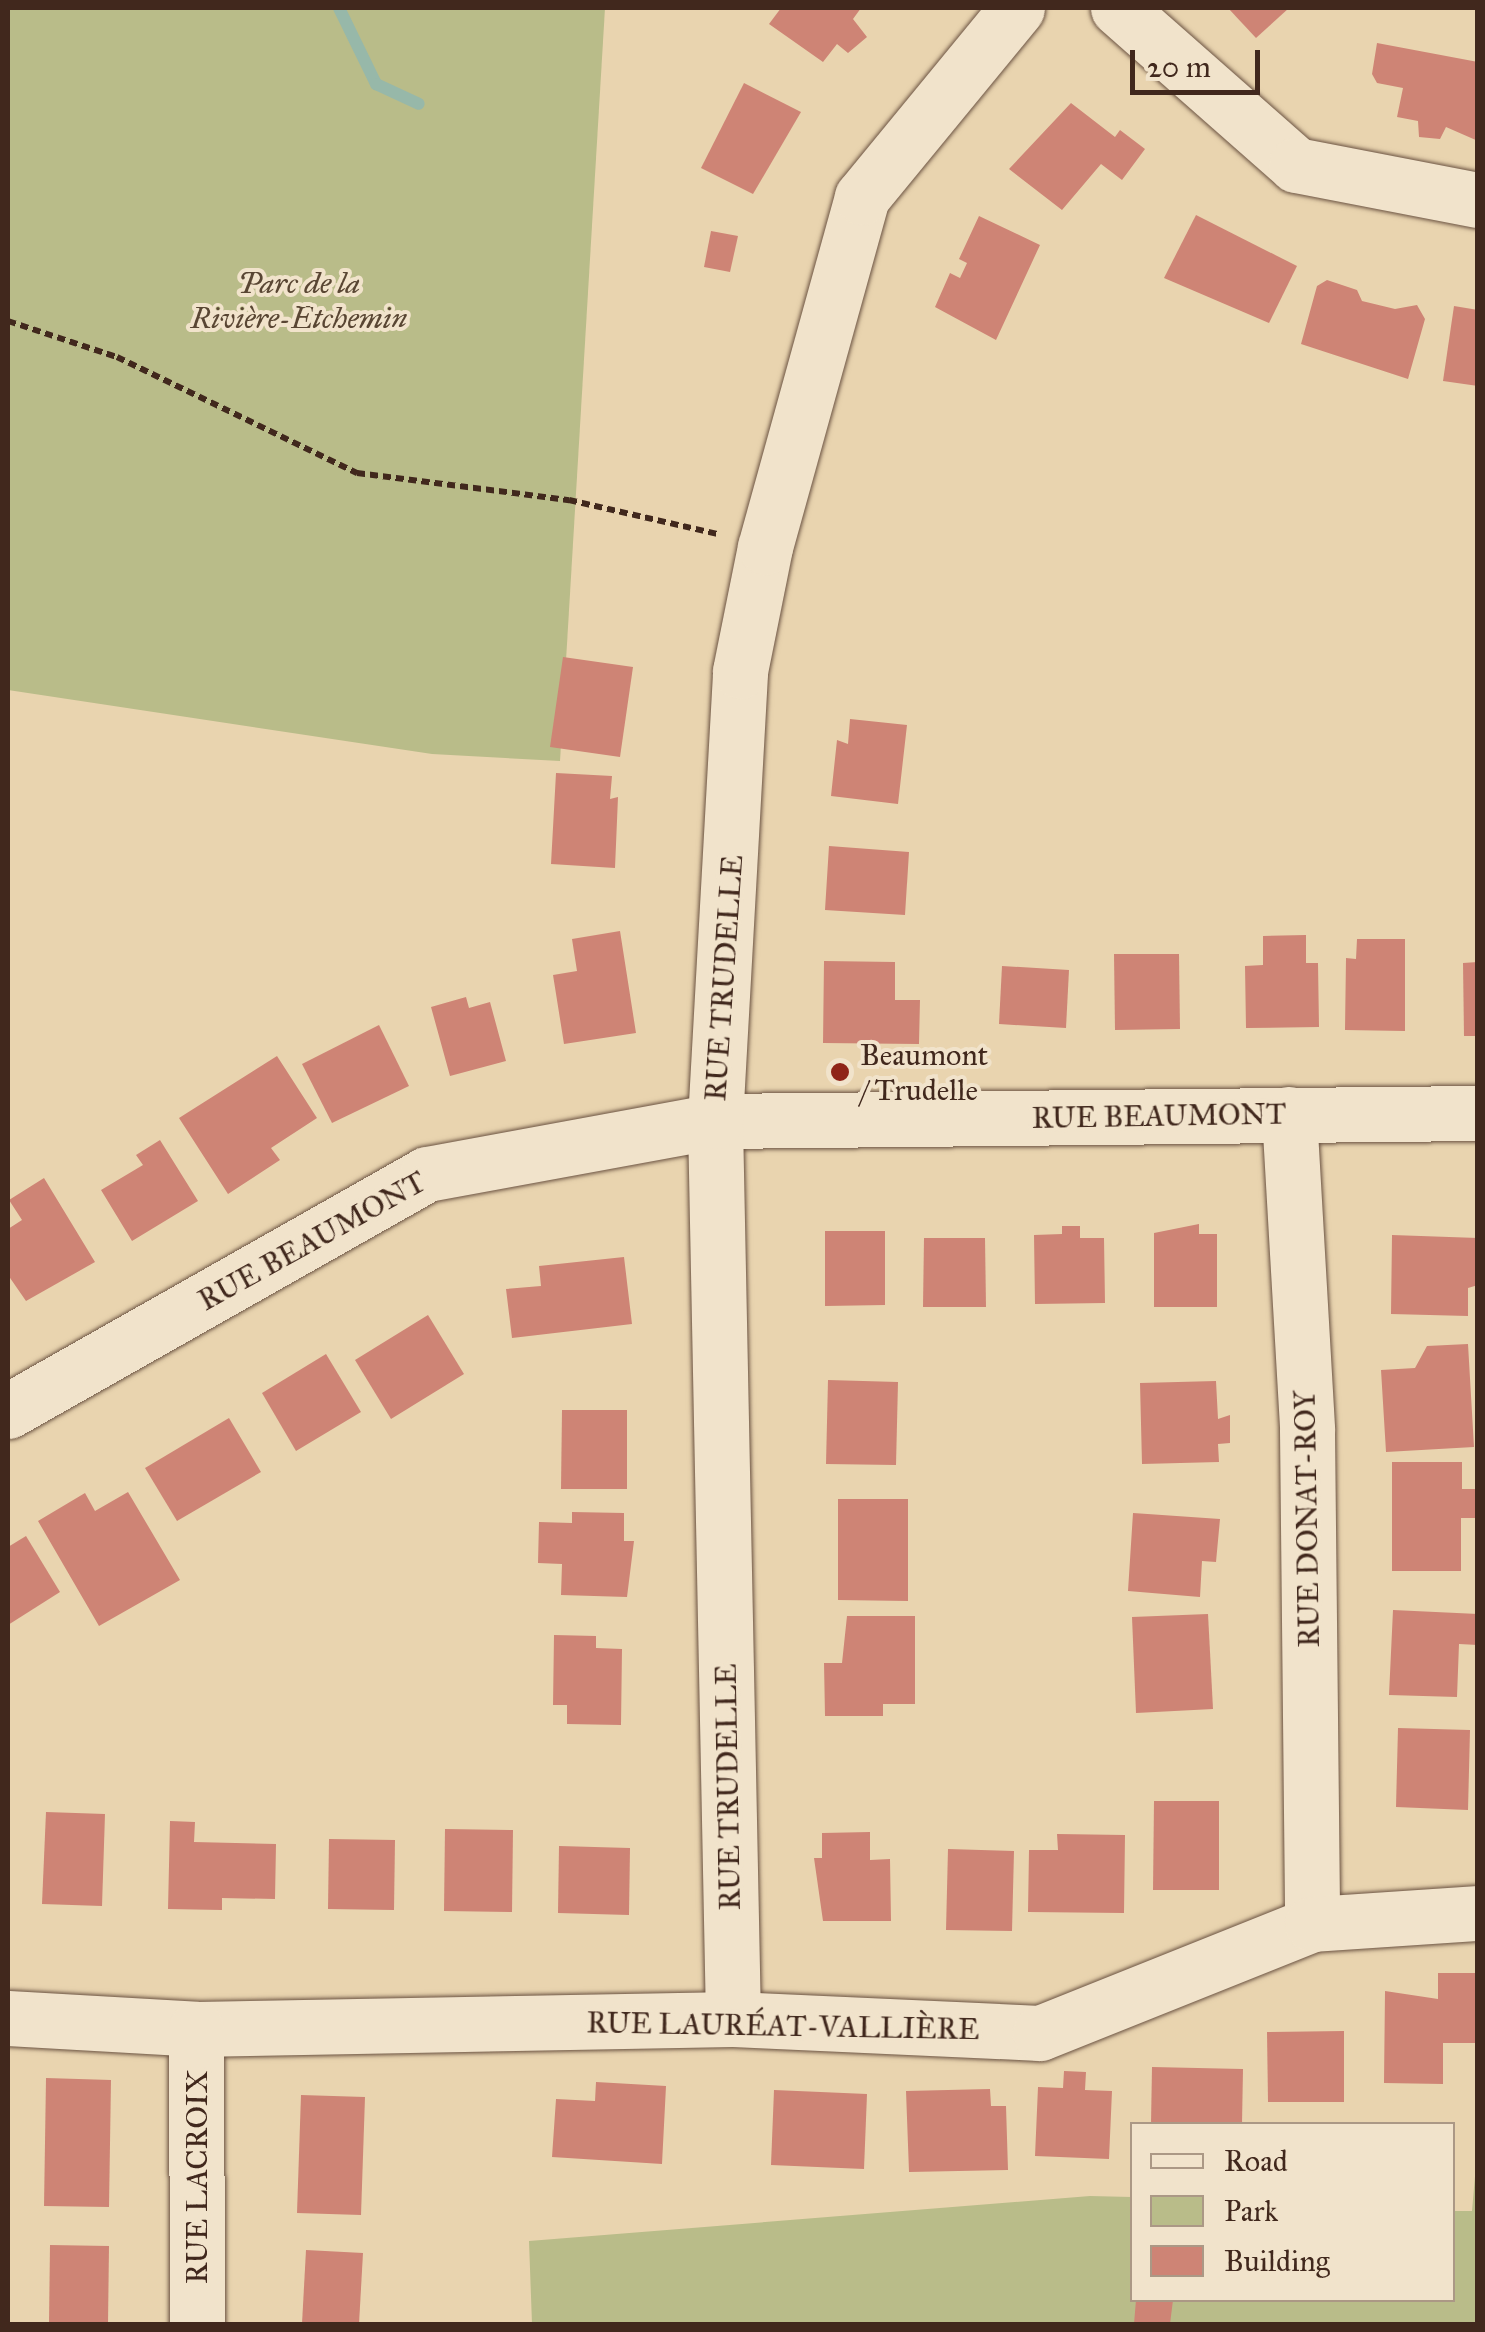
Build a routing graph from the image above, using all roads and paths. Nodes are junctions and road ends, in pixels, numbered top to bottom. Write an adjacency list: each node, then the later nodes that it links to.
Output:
1 (1016, 8): 5 (street, RUE TRUDELLE)
2 (1118, 8): 3 (street)
3 (1478, 200)
4 (8, 321): 5 (path)
5 (765, 547): 8 (street, RUE TRUDELLE)
6 (1478, 1112): 7 (street, RUE BEAUMONT)
7 (1288, 1114): 8 (street, RUE BEAUMONT); 11 (street, RUE DONAT-ROY)
8 (715, 1122): 9 (street, RUE BEAUMONT); 13 (street, RUE TRUDELLE)
9 (8, 1411)
10 (1478, 1913): 11 (street, RUE LAURÉAT-VALLIÈRE)
11 (1312, 1924): 13 (street, RUE LAURÉAT-VALLIÈRE)
12 (8, 2018): 14 (street, RUE LAURÉAT-VALLIÈRE)
13 (733, 2019): 14 (street, RUE LAURÉAT-VALLIÈRE)
14 (196, 2030): 15 (street, RUE LACROIX)
15 (197, 2324)

